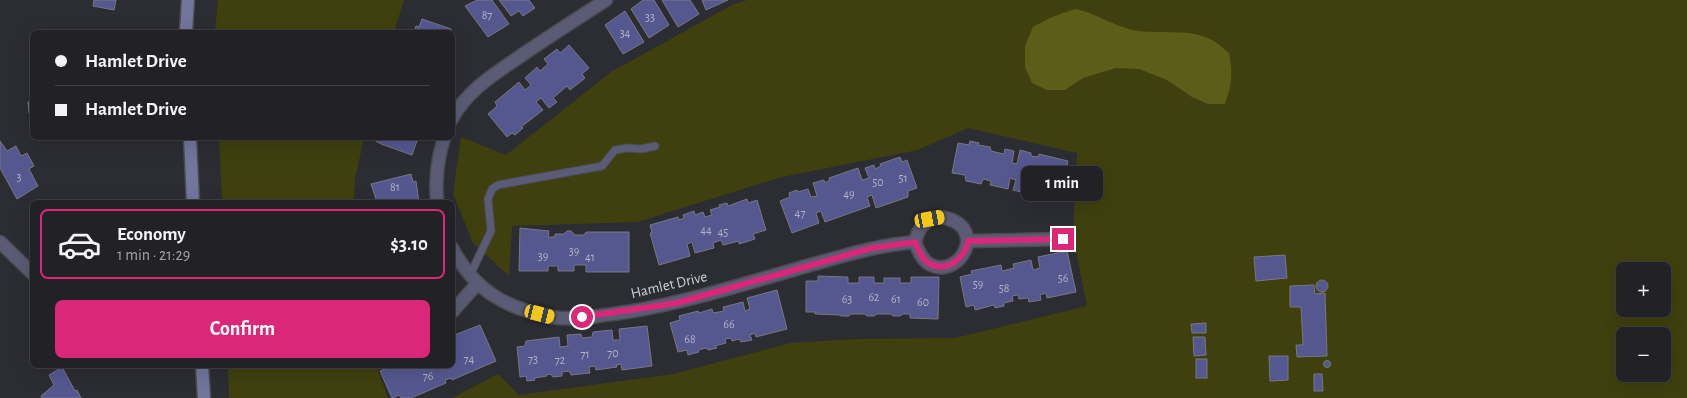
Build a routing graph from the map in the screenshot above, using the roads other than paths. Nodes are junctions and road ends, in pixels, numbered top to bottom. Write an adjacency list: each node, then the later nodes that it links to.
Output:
1 (188, 0): 3 (main road)
2 (606, 0): 4 (street)
3 (186, 30)
4 (455, 114)
5 (190, 140): 8 (main road)
6 (444, 140): 9 (street)
7 (655, 146): 16 (lane)
8 (193, 200)
9 (437, 200)
10 (1063, 239): 11 (street)
11 (968, 241): 13 (street); 13 (street)
12 (0, 242): 15 (street)
13 (915, 242): 16 (street, Hamlet Drive)
14 (455, 252): 16 (street, Hamlet Drive)
15 (30, 271)
16 (474, 280): 17 (street)
17 (455, 308)
18 (202, 368): 19 (main road)
19 (204, 398)

